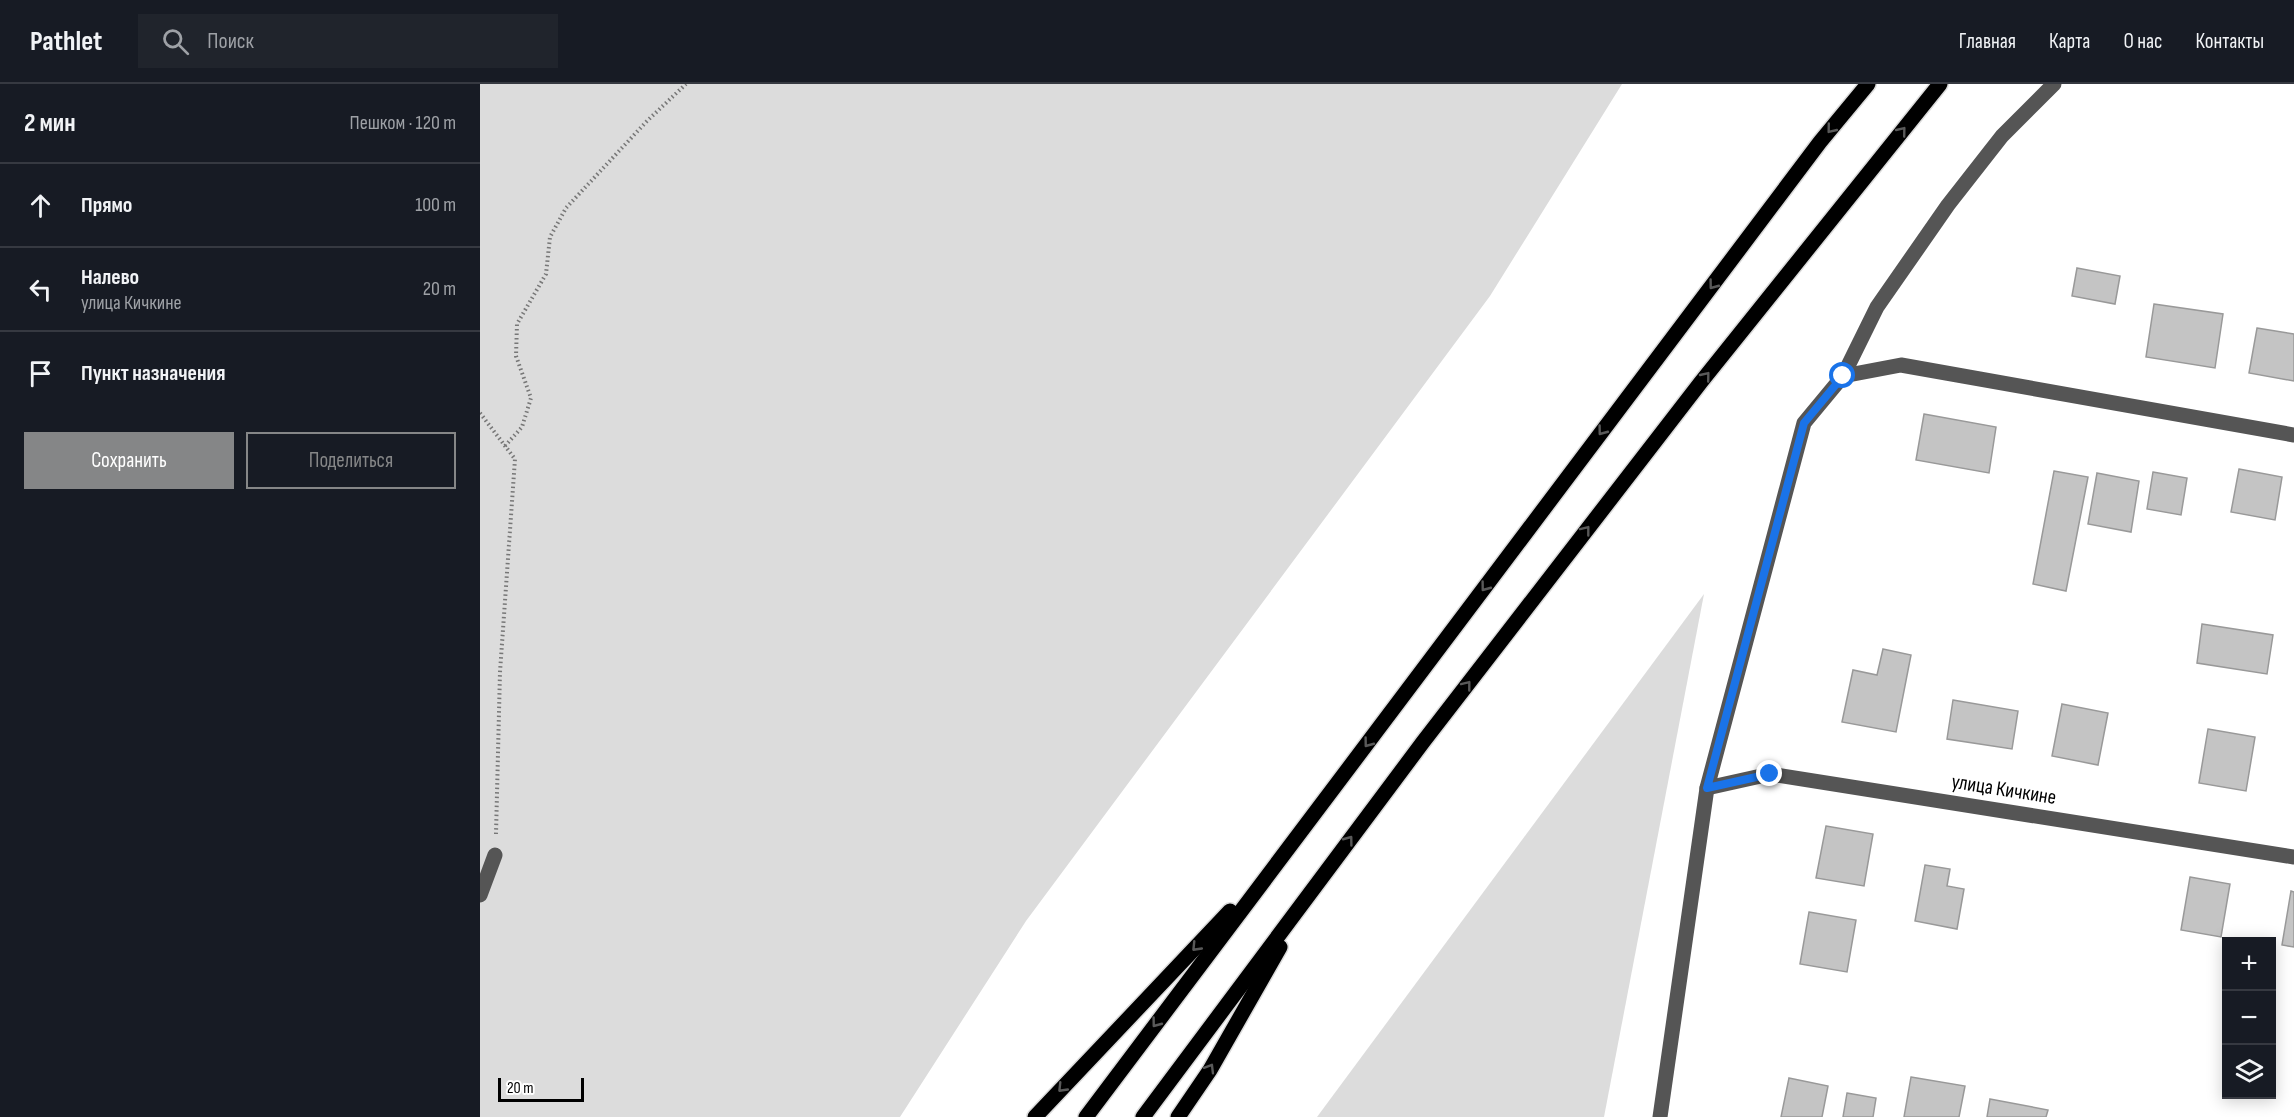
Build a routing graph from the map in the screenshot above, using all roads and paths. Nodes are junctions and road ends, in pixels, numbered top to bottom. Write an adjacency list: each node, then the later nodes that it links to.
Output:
1 (686, 84): 8 (path)
2 (1868, 84): 12 (main road, one-way to 12)
3 (1940, 84): 13 (main road, one-way to 3)
4 (2054, 84): 5 (street)
5 (1843, 376): 7 (street); 9 (street)
6 (480, 413): 8 (path)
7 (2294, 435)
8 (505, 446): 10 (path)
9 (1707, 788): 11 (street, улица Кичкине); 19 (street)
10 (495, 855): 14 (street)
11 (2294, 857)
12 (1280, 859): 15 (main road, one-way to 15); 16 (main road, one-way to 16)
13 (1314, 887): 17 (main road); 18 (main road, one-way to 13)
14 (480, 895)
15 (1035, 1117)
16 (1086, 1117)
17 (1143, 1117)
18 (1178, 1117)
19 (1660, 1117)

